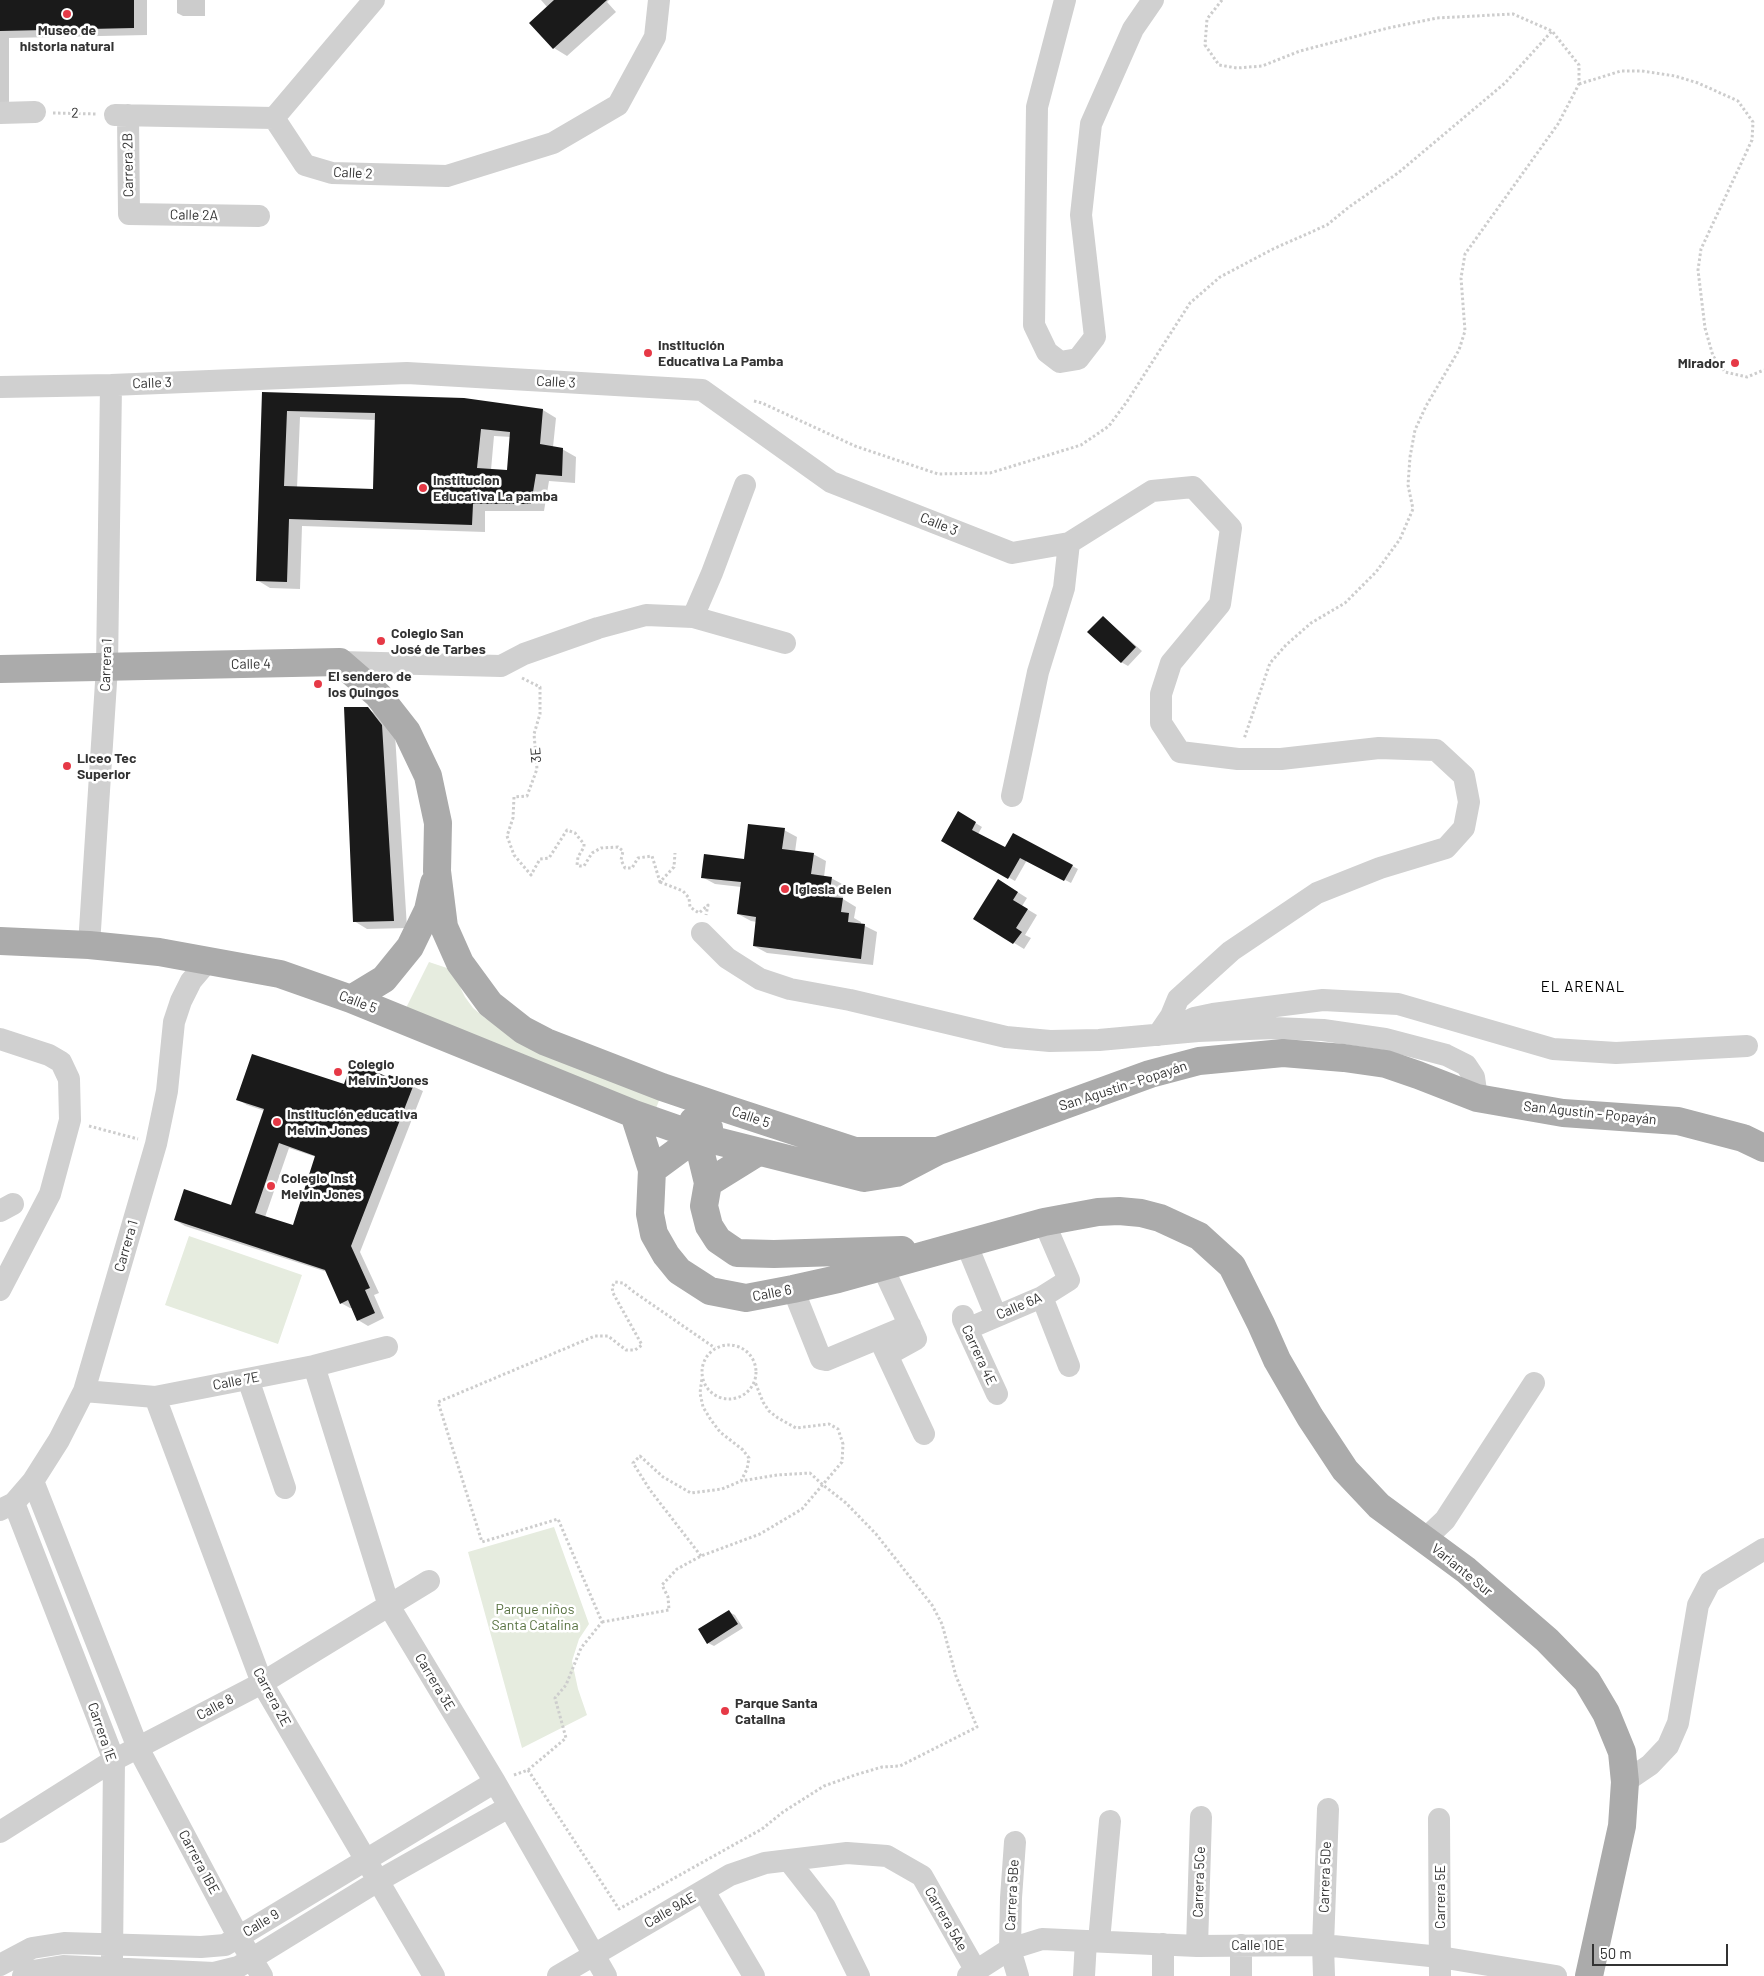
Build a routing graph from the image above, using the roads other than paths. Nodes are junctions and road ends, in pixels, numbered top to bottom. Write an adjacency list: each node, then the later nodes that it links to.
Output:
1 (374, 0): 7 (street)
2 (659, 0): 7 (street, Calle 2)
3 (1065, 0): 4 (street)
4 (1153, 0)
5 (35, 112): 6 (street)
6 (0, 113)
7 (274, 118): 8 (street, Carrera 2B)
8 (129, 214): 9 (street, Calle 2A)
9 (259, 216)
10 (111, 385): 11 (street, Calle 3); 13 (street, Calle 3); 17 (street, Carrera 1)
11 (0, 387)
12 (745, 486): 14 (street)
13 (1069, 543): 19 (street); 26 (street)
14 (693, 617): 15 (street); 16 (street, Calle 4)
15 (785, 643)
16 (340, 662): 17 (main road, Calle 4); 20 (main road)
17 (107, 667): 18 (main road, Calle 4); 23 (street, Carrera 1)
18 (0, 669)
19 (1012, 796)
20 (437, 871): 25 (main road); 29 (main road, Calle 5)
21 (702, 933): 26 (street)
22 (0, 942): 23 (main road, Calle 5)
23 (88, 945): 24 (main road, Calle 5)
24 (208, 961): 25 (main road, Calle 5); 54 (street, Carrera 1)
25 (351, 999): 32 (main road, Calle 5)
26 (1158, 1035): 28 (street); 30 (street)
27 (0, 1039): 43 (street)
28 (1747, 1046)
29 (687, 1094): 31 (main road, Calle 5); 33 (main road, Calle 6)
30 (1477, 1098): 34 (main road, San Agustín - Popayán); 35 (main road, San Agustín - Popayán)
31 (733, 1111): 33 (main road); 35 (main road, Calle 5)
32 (634, 1114): 33 (main road, Calle 5); 37 (main road, Calle 6)
33 (697, 1136): 36 (main road, San Agustín - Popayán); 37 (main road); 38 (main road, Calle 6)
34 (1764, 1148)
35 (938, 1151): 36 (main road, San Agustín - Popayán)
36 (758, 1152): 38 (main road)
37 (652, 1170): 44 (main road, Calle 6)
38 (708, 1182): 41 (main road, Calle 6)
39 (1160, 1218): 40 (main road, Calle 6); 61 (main road, Variante Sur)
40 (1044, 1222): 41 (main road, Calle 6); 45 (street, Calle 6A)
41 (956, 1246): 42 (main road, Calle 6); 46 (street)
42 (882, 1266): 44 (main road, Calle 6); 49 (street)
43 (0, 1290)
44 (794, 1290): 49 (street)
45 (1042, 1297): 46 (street, Calle 6A); 51 (street)
46 (994, 1309): 47 (street, Calle 6A)
47 (965, 1323): 55 (street, Carrera 4E)
48 (387, 1347): 50 (street, Calle 7E)
49 (884, 1347): 57 (street)
50 (314, 1366): 52 (street, Calle 7E); 64 (street, Carrera 3E)
51 (1069, 1366)
52 (248, 1379): 56 (street, Calle 7E); 59 (street)
53 (1534, 1382): 61 (street)
54 (84, 1391): 56 (street, Calle 7E); 58 (street, Carrera 1)
55 (997, 1394)
56 (155, 1397): 65 (street, Carrera 2E)
57 (924, 1434)
58 (33, 1481): 60 (street, Carrera 1); 66 (street, Carrera 1E)
59 (285, 1488)
60 (7, 1507): 67 (street, Carrera 1E)
61 (1424, 1540): 69 (main road, Variante Sur)
62 (1764, 1549): 69 (street)
63 (429, 1581): 64 (street, Calle 8)
64 (390, 1606): 65 (street, Calle 8); 68 (street, Carrera 3E)
65 (262, 1683): 66 (street, Calle 8); 78 (street, Carrera 2E)
66 (138, 1748): 67 (street, Calle 8); 82 (street, Carrera 1BE)
67 (114, 1760): 75 (street, Calle 8); 84 (street, Carrera 1E)
68 (495, 1782): 70 (street, Carrera 3E); 78 (street, Calle 9)
69 (1625, 1782): 108 (main road, Variante Sur)
70 (509, 1807): 80 (street, Calle 9); 90 (street, Carrera 3E)
71 (1328, 1809): 87 (street, Carrera 5De)
72 (1201, 1817): 88 (street, Carrera 5Ce)
73 (1439, 1819): 92 (street, Carrera 5E)
74 (1110, 1821): 83 (street)
75 (0, 1832)
76 (1015, 1842): 89 (street, Carrera 5Be)
77 (886, 1856): 79 (street, Calle 9AE); 96 (street, Carrera 5Ae)
78 (366, 1859): 80 (street, Carrera 2E); 82 (street, Calle 9)
79 (789, 1861): 81 (street, Calle 9AE); 101 (street)
80 (378, 1881): 93 (street, Calle 9); 98 (street, Carrera 2E)
81 (704, 1891): 90 (street, Calle 9AE); 95 (street)
82 (238, 1936): 84 (street, Calle 9); 93 (street, Carrera 1BE)
83 (1092, 1941): 85 (street, Calle 10E); 89 (street, Calle 10E); 103 (street)
84 (112, 1944): 91 (street, Calle 9); 94 (street, Carrera 1E)
85 (1163, 1944): 88 (street, Calle 10E); 104 (street)
86 (1241, 1945): 87 (street, Calle 10E); 88 (street, Calle 10E); 105 (street)
87 (1323, 1945): 92 (street, Calle 10E); 106 (street, Carrera 5De)
88 (1197, 1946)
89 (1010, 1949): 96 (street, Calle 10E); 102 (street)
90 (593, 1954): 99 (street, Calle 9AE); 100 (street, Carrera 3E)
91 (0, 1965)
92 (1440, 1966): 107 (street, Calle 10E)
93 (248, 1969): 94 (street, Calle 9)
94 (112, 1973): 97 (street, Calle 9)
95 (745, 1973)
96 (972, 1974)
97 (23, 1976)
98 (434, 1976)
99 (558, 1976)
100 (606, 1976)
101 (859, 1976)
102 (1018, 1976)
103 (1084, 1976)
104 (1163, 1976)
105 (1241, 1976)
106 (1324, 1976)
107 (1556, 1976)
108 (1589, 1976)

